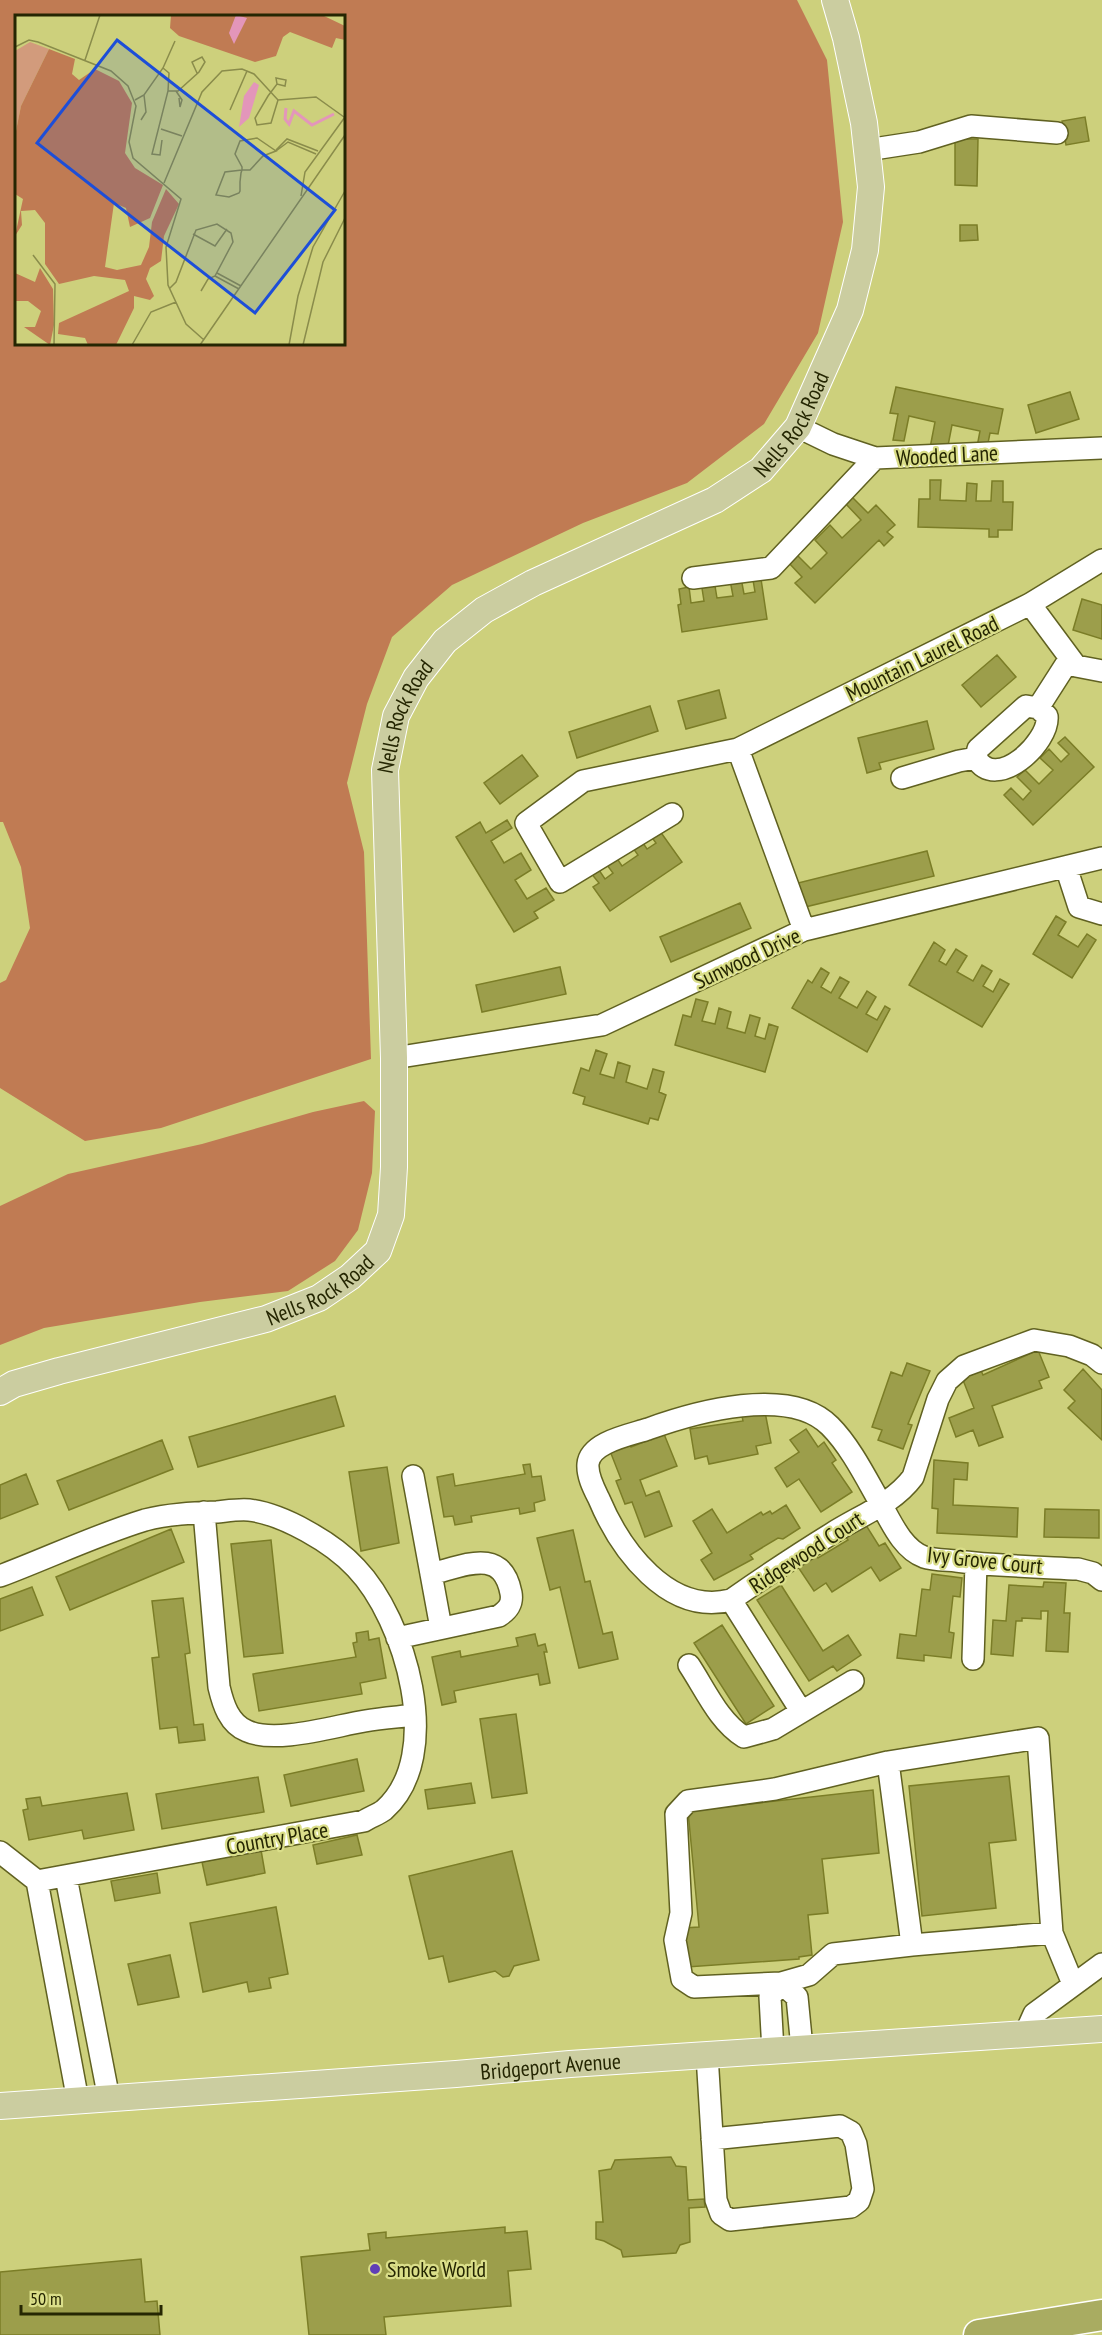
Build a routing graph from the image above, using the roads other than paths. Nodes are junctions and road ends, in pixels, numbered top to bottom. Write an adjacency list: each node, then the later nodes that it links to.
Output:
1 (835, 0): 3 (main road, Nells Rock Road)
2 (1058, 134): 3 (street)
3 (867, 150): 4 (main road, Nells Rock Road)
4 (798, 427): 6 (street, Wooded Lane); 21 (main road, Nells Rock Road)
5 (1102, 448): 6 (street, Wooded Lane)
6 (875, 458): 8 (street)
7 (1102, 560): 9 (street, Mountain Laurel Road)
8 (693, 578)
9 (1030, 604): 10 (street); 13 (street, Mountain Laurel Road)
10 (1070, 658): 11 (street); 12 (street)
11 (1102, 671)
12 (1038, 708): 14 (street); 14 (street)
13 (738, 749): 16 (street, Mountain Laurel Road); 20 (street)
14 (976, 758): 15 (street)
15 (902, 778)
16 (672, 814)
17 (1102, 858): 18 (street, Sunwood Drive)
18 (1066, 867): 19 (street); 20 (street, Sunwood Drive)
19 (1102, 914)
20 (804, 930): 21 (street, Sunwood Drive)
21 (394, 1058): 23 (main road, Nells Rock Road)
22 (1102, 1363): 25 (street)
23 (0, 1392)
24 (413, 1476): 28 (street)
25 (882, 1505): 27 (street, Ivy Grove Court); 31 (street, Ridgewood Court); 31 (street, Ridgewood Court)
26 (204, 1512): 29 (street, Country Place); 33 (street, Country Place); 38 (street)
27 (976, 1564): 30 (street, Ivy Grove Court); 34 (street)
28 (431, 1574): 32 (street); 32 (street)
29 (0, 1576)
30 (1102, 1580)
31 (731, 1600): 37 (street)
32 (441, 1628): 33 (street)
33 (397, 1638): 38 (street, Country Place)
34 (974, 1659)
35 (689, 1665): 37 (street)
36 (853, 1681): 37 (street)
37 (801, 1711)
38 (416, 1715): 41 (street, Country Place)
39 (888, 1762): 43 (street); 44 (street); 48 (street)
40 (0, 1852): 42 (street)
41 (66, 1877): 42 (street, Country Place); 46 (street)
42 (37, 1881): 47 (street)
43 (1052, 1933): 44 (street); 49 (street)
44 (912, 1945): 48 (street)
45 (1102, 1964): 49 (street)
46 (83, 1968): 47 (street); 55 (street)
47 (55, 1973): 56 (street)
48 (781, 1983): 52 (street); 53 (street)
49 (1073, 1984): 51 (street)
50 (1102, 2030): 51 (main road, Bridgeport Avenue)
51 (1024, 2034): 52 (main road, Bridgeport Avenue)
52 (802, 2048): 53 (main road, Bridgeport Avenue)
53 (773, 2051): 54 (main road, Bridgeport Avenue)
54 (707, 2055): 55 (main road, Bridgeport Avenue); 58 (street)
55 (109, 2099): 56 (main road, Bridgeport Avenue)
56 (78, 2101): 57 (main road, Bridgeport Avenue)
57 (0, 2106)
58 (712, 2139): 58 (street)
59 (1102, 2315): 60 (highway)
60 (979, 2335)

